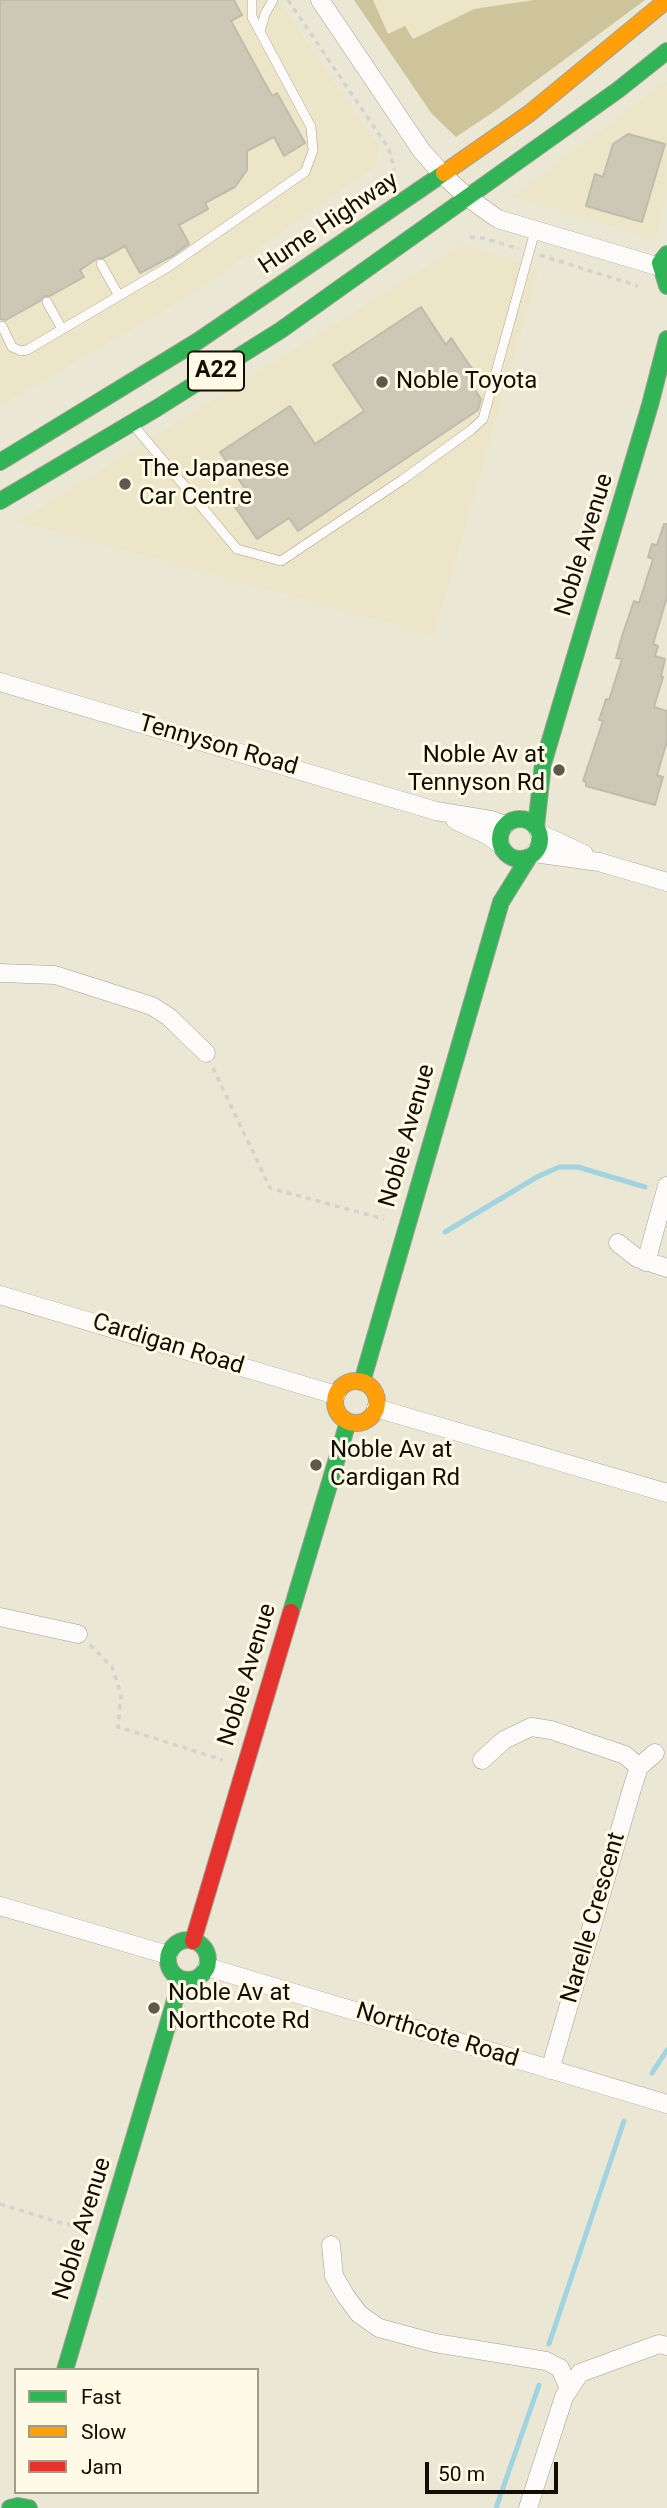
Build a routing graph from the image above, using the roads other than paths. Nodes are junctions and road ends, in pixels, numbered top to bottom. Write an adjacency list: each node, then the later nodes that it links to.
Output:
1 (252, 0): 5 (lane)
2 (273, 0): 5 (lane)
3 (320, 0): 7 (street)
4 (667, 0): 7 (main road, Hume Highway / A22)
5 (260, 32): 13 (lane)
6 (667, 51): 8 (main road, A22)
7 (442, 174): 8 (street); 19 (main road, Hume Highway / A22)
8 (467, 197): 9 (street); 18 (main road, A22)
9 (535, 231): 10 (street); 18 (lane)
10 (663, 260): 12 (main road)
11 (101, 264): 13 (lane)
12 (667, 286)
13 (119, 296): 16 (lane)
14 (47, 302): 16 (lane)
15 (2, 326): 16 (lane)
16 (62, 330)
17 (667, 339): 22 (main road, Noble Avenue)
18 (131, 423): 20 (main road, A22)
19 (0, 462)
20 (0, 501)
21 (0, 682): 23 (street, Tennyson Road)
22 (543, 764): 24 (main road, Noble Avenue); 25 (main road, Noble Avenue)
23 (436, 811): 24 (street, Tennyson Road); 26 (street, Tennyson Road)
24 (508, 823): 25 (main road); 26 (main road)
25 (538, 830): 27 (main road); 28 (street)
26 (502, 848): 27 (main road); 30 (main road, Noble Avenue)
27 (531, 855): 28 (street); 30 (main road, Noble Avenue)
28 (599, 862): 29 (street)
29 (667, 882)
30 (501, 902): 38 (main road, Noble Avenue)
31 (0, 973): 32 (street)
32 (206, 1053)
33 (667, 1186): 35 (street)
34 (618, 1243): 35 (street)
35 (646, 1262): 36 (street)
36 (667, 1268)
37 (0, 1294): 39 (street, Cardigan Road)
38 (362, 1382): 39 (main road); 40 (main road)
39 (336, 1395): 41 (main road)
40 (376, 1408): 41 (main road); 42 (street)
41 (348, 1422): 49 (main road, Noble Avenue)
42 (667, 1493)
43 (0, 1617): 44 (street)
44 (78, 1634)
45 (655, 1753): 47 (street)
46 (482, 1760): 47 (street)
47 (639, 1767): 53 (street, Narelle Crescent)
48 (0, 1906): 50 (street)
49 (193, 1941): 50 (main road); 51 (main road)
50 (168, 1955): 52 (main road)
51 (207, 1967): 52 (main road); 53 (street, Northcote Road)
52 (181, 1980): 57 (main road, Noble Avenue)
53 (550, 2070): 54 (street, Northcote Road)
54 (667, 2104)
55 (331, 2245): 58 (street)
56 (667, 2346): 58 (street)
57 (66, 2368)
58 (569, 2389): 59 (street)
59 (528, 2508)

